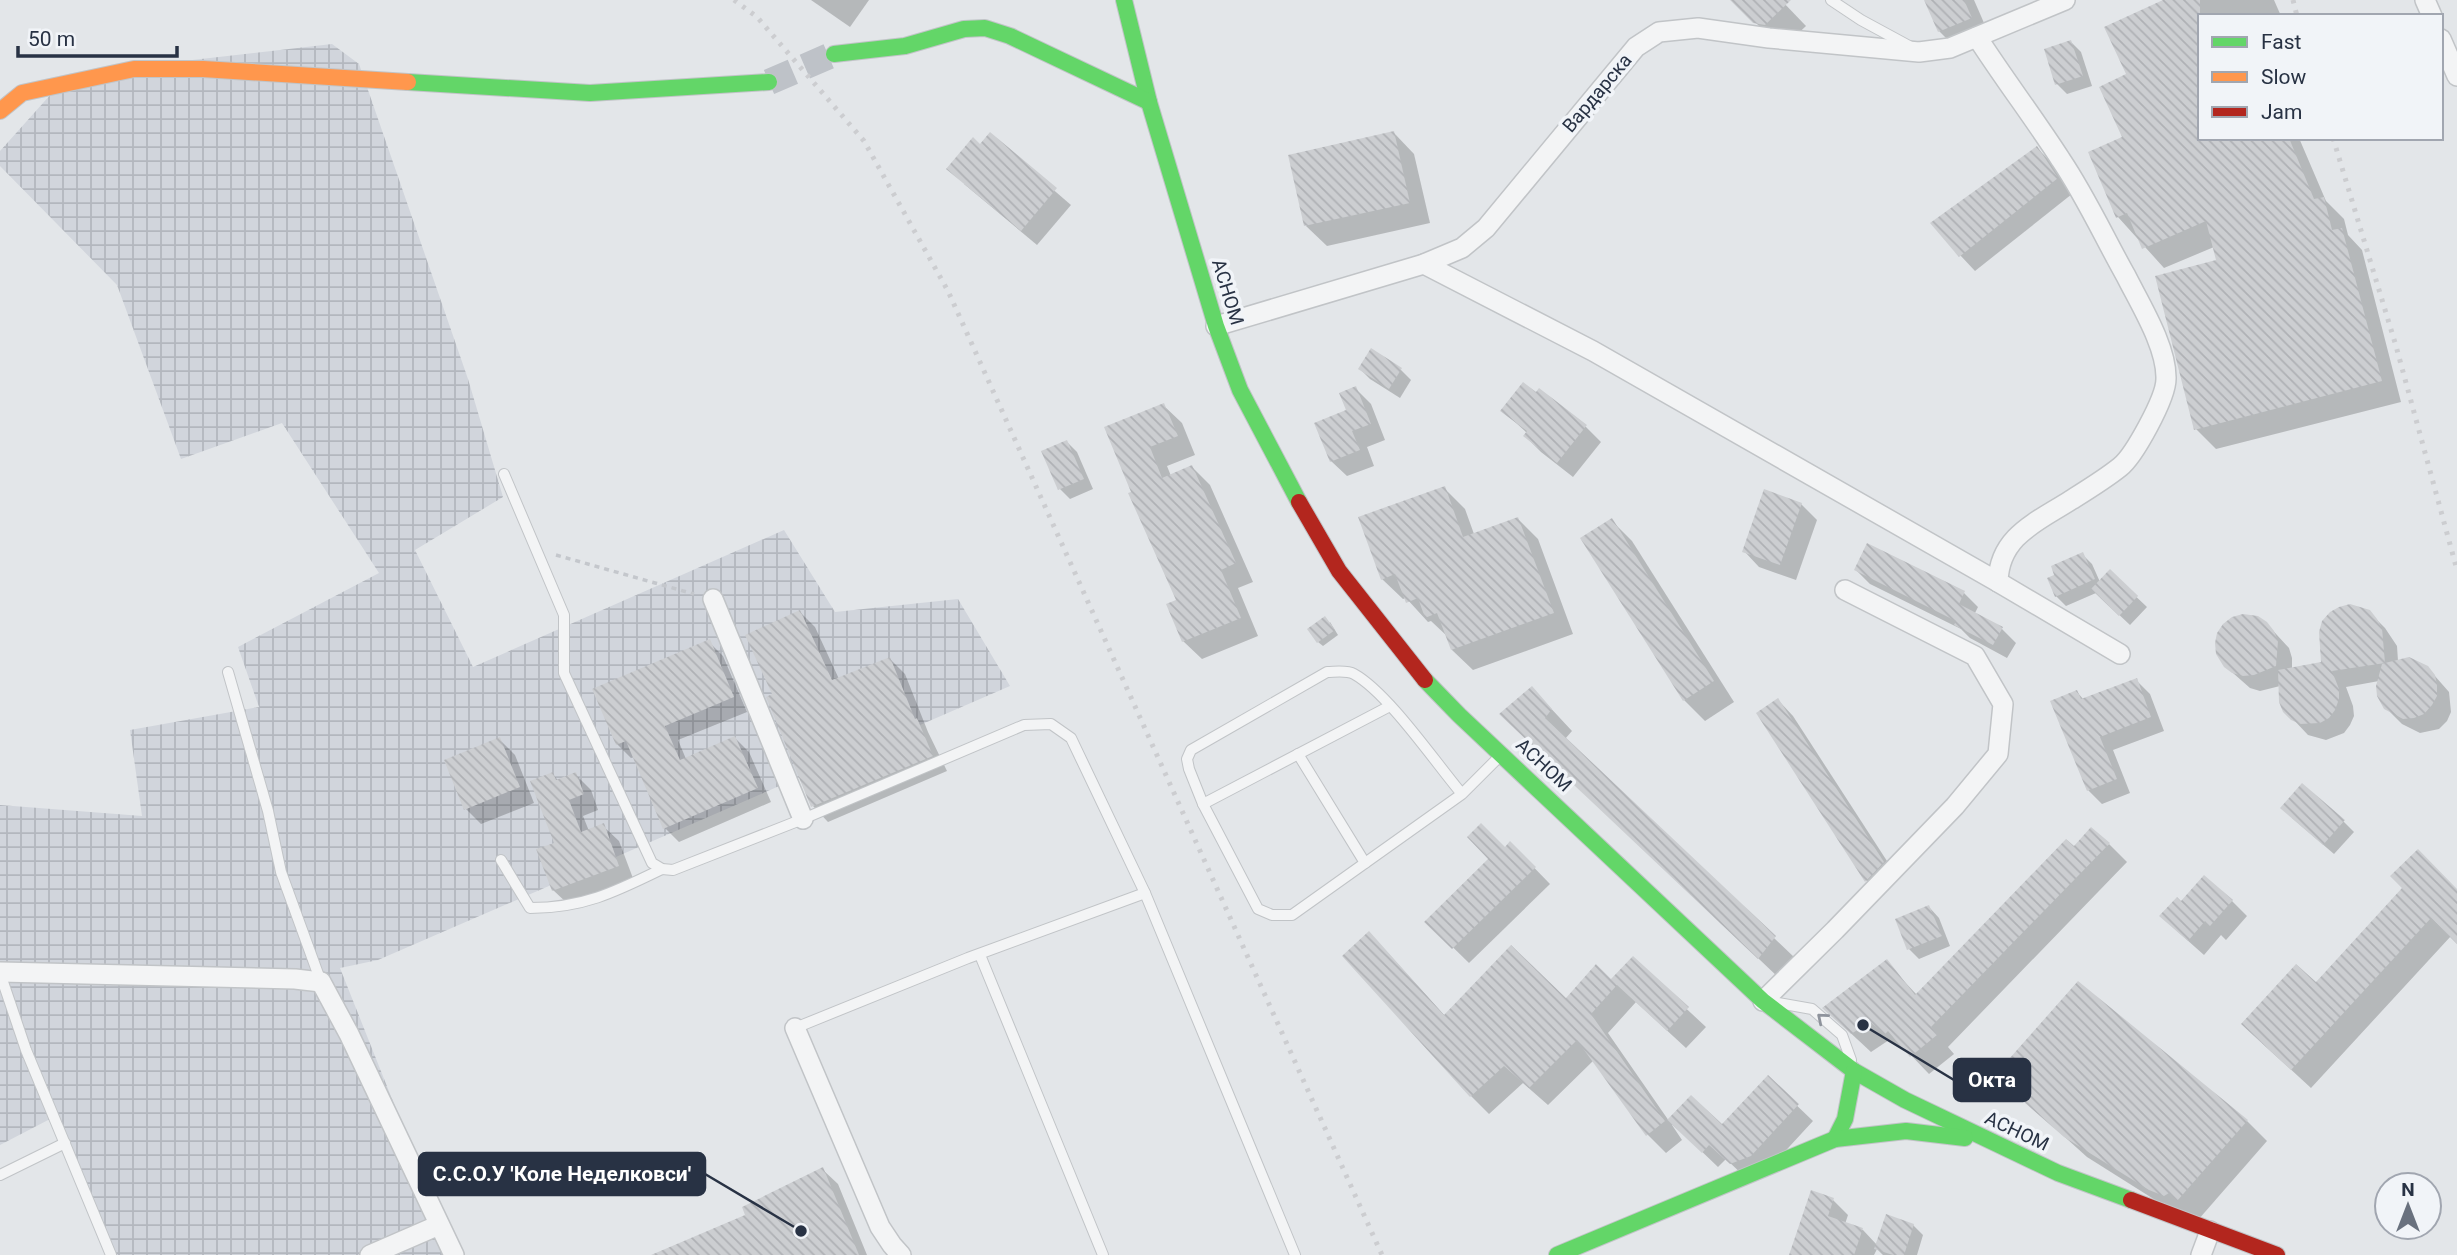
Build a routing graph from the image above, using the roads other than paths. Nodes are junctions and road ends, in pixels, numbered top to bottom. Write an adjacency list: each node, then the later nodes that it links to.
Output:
1 (1124, 0): 10 (street, АСНОМ)
2 (1831, 0): 6 (lane)
3 (2065, 0): 4 (street, Вардарска)
4 (1977, 37): 6 (street, Вардарска); 15 (street)
5 (2443, 44): 8 (street)
6 (1919, 52): 12 (street, Вардарска)
7 (834, 54): 10 (street)
8 (2457, 76)
9 (769, 82): 11 (street)
10 (1150, 102): 13 (street, АСНОМ)
11 (0, 111)
12 (1424, 264): 13 (street, Вардарска); 15 (street)
13 (1216, 326): 22 (street, АСНОМ)
14 (504, 474): 28 (lane)
15 (1998, 582): 18 (street)
16 (1845, 590): 33 (street)
17 (713, 599): 25 (street)
18 (2120, 654)
19 (228, 672): 32 (lane)
20 (1390, 706): 21 (lane); 23 (lane); 24 (lane)
21 (1298, 754): 24 (lane); 27 (lane)
22 (1502, 754): 23 (lane); 33 (street, АСНОМ)
23 (1462, 794): 27 (lane)
24 (1203, 804): 27 (lane)
25 (803, 819): 28 (lane); 29 (lane)
26 (500, 860): 28 (lane)
27 (1365, 863)
28 (662, 869)
29 (1145, 893): 30 (lane); 47 (lane)
30 (980, 955): 34 (lane); 46 (lane)
31 (0, 973): 32 (street); 38 (lane)
32 (321, 982): 40 (street)
33 (1763, 1001): 35 (street, АСНОМ); 35 (lane, one-way to 33)
34 (795, 1028): 45 (street)
35 (1854, 1071): 36 (street); 37 (street, АСНОМ)
36 (1835, 1139): 37 (street); 48 (street)
37 (1987, 1140): 41 (street, АСНОМ)
38 (65, 1143): 39 (lane); 42 (lane)
39 (0, 1175)
40 (439, 1225): 43 (street); 44 (street)
41 (2210, 1231): 49 (street); 50 (street, АСНОМ)
42 (111, 1255)
43 (370, 1255)
44 (454, 1255)
45 (901, 1255)
46 (1103, 1255)
47 (1295, 1255)
48 (1557, 1255)
49 (2201, 1255)
50 (2277, 1255)

